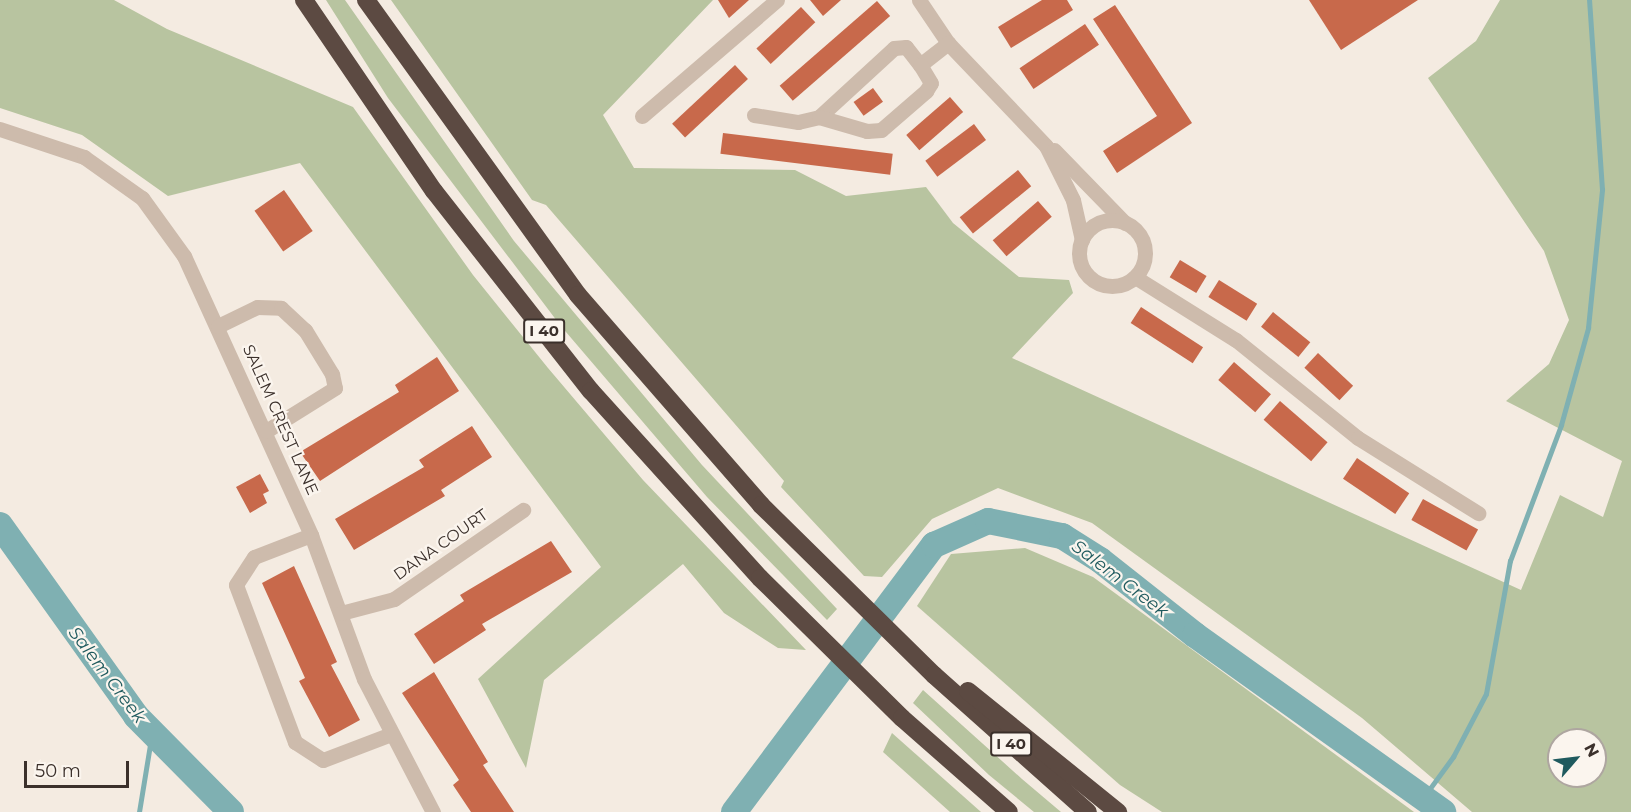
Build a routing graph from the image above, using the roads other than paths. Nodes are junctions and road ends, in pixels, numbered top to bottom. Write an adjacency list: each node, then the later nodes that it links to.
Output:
1 (304, 0): 24 (highway, I 40)
2 (366, 0): 21 (highway, I 40)
3 (777, 0): 8 (street)
4 (919, 0): 5 (street)
5 (948, 43): 6 (street); 11 (street)
6 (920, 65): 9 (street); 9 (street)
7 (754, 115): 9 (street)
8 (642, 116)
9 (819, 117)
10 (0, 129): 15 (street, SALEM CREST LANE)
11 (1046, 146): 12 (street); 13 (street)
12 (1125, 223): 13 (street); 14 (street)
13 (1082, 240): 14 (street)
14 (1134, 278): 18 (street)
15 (218, 326): 16 (street, SALEM CREST LANE); 16 (street)
16 (266, 431): 19 (street, SALEM CREST LANE)
17 (523, 510): 20 (street, DANA COURT)
18 (1478, 513)
19 (311, 535): 20 (street, SALEM CREST LANE); 22 (street)
20 (341, 613): 22 (street, SALEM CREST LANE)
21 (934, 675): 25 (highway, I 40); 26 (highway)
22 (391, 734): 23 (street, SALEM CREST LANE)
23 (433, 812)
24 (1009, 812)
25 (1088, 812)
26 (1118, 812)

